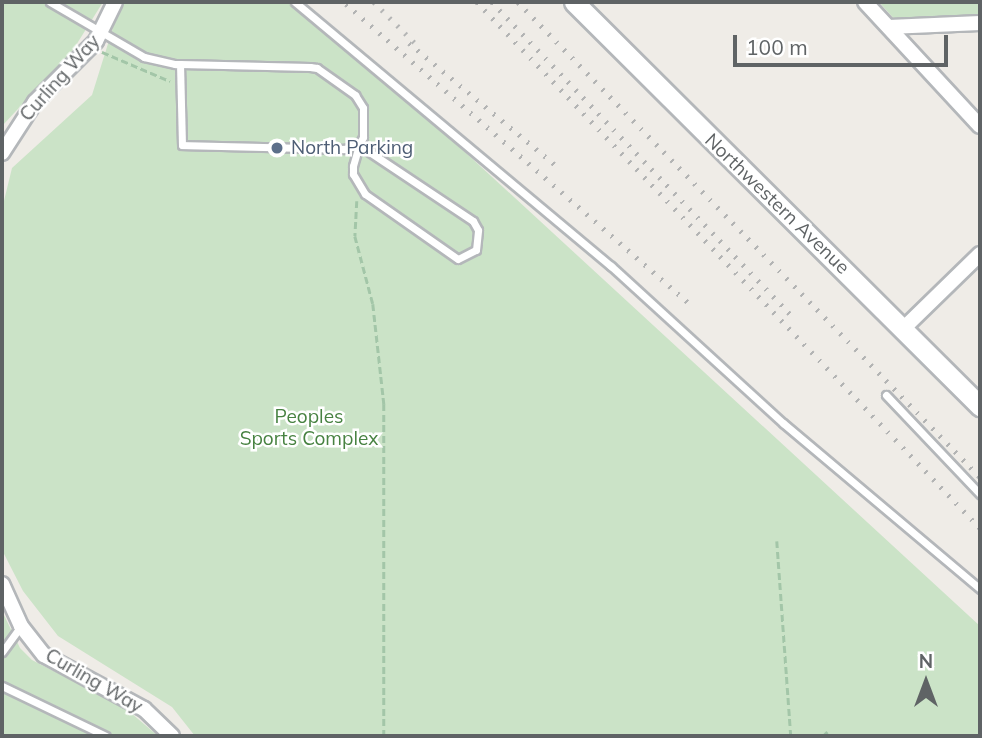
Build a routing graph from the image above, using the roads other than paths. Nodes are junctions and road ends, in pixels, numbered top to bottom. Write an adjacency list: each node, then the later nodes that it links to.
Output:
1 (51, 2): 8 (lane)
2 (114, 2): 8 (street, Curling Way)
3 (295, 2): 19 (lane)
4 (574, 2): 14 (street, Northwestern Avenue)
5 (865, 2): 7 (street)
6 (980, 23): 7 (street)
7 (889, 27): 10 (street)
8 (101, 34): 9 (lane); 12 (street, Curling Way)
9 (180, 64): 11 (lane); 11 (lane)
10 (980, 126)
11 (359, 145): 11 (lane)
12 (2, 153)
13 (980, 254): 14 (street)
14 (904, 328): 16 (street, Northwestern Avenue)
15 (886, 395): 17 (lane)
16 (980, 406)
17 (980, 494)
18 (2, 584): 20 (street, Curling Way)
19 (980, 589)
20 (21, 626): 21 (lane); 24 (street, Curling Way)
21 (2, 652)
22 (2, 686): 23 (lane)
23 (106, 736)
24 (172, 736)

